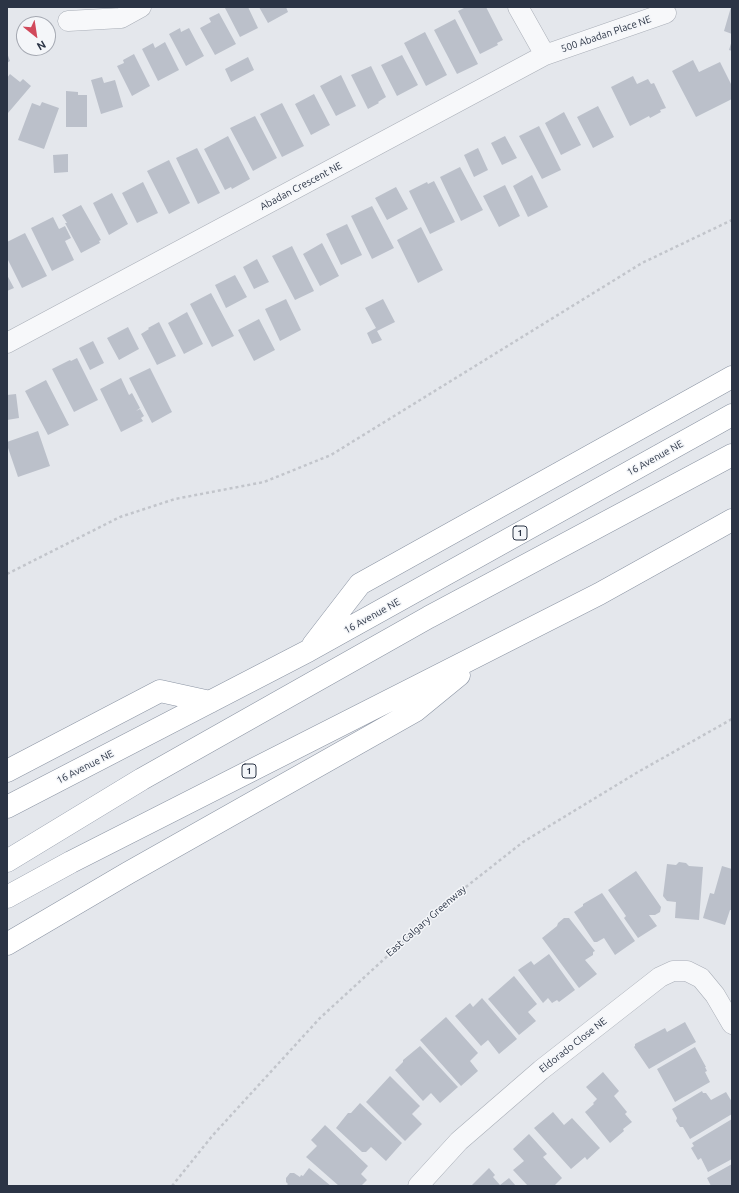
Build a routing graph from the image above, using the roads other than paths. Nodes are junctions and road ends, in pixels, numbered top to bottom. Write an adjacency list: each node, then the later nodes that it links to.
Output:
1 (141, 7): 4 (street)
2 (518, 7): 5 (street)
3 (666, 13): 5 (street, 500 Abadan Place NE)
4 (68, 21)
5 (545, 55): 6 (street, Abadan Crescent NE)
6 (7, 343)
7 (732, 377): 12 (highway)
8 (732, 415): 12 (highway, 16 Avenue NE / 1)
9 (732, 454): 16 (highway)
10 (732, 520): 11 (highway, 1)
11 (493, 648): 17 (highway, 1); 18 (highway)
12 (308, 651): 13 (highway, 16 Avenue NE / 1)
13 (210, 702): 14 (highway); 15 (highway, 16 Avenue NE / 1)
14 (7, 771)
15 (7, 807)
16 (7, 862)
17 (7, 897)
18 (7, 944)
19 (732, 1024): 20 (street, Eldorado Close NE)
20 (418, 1186)

